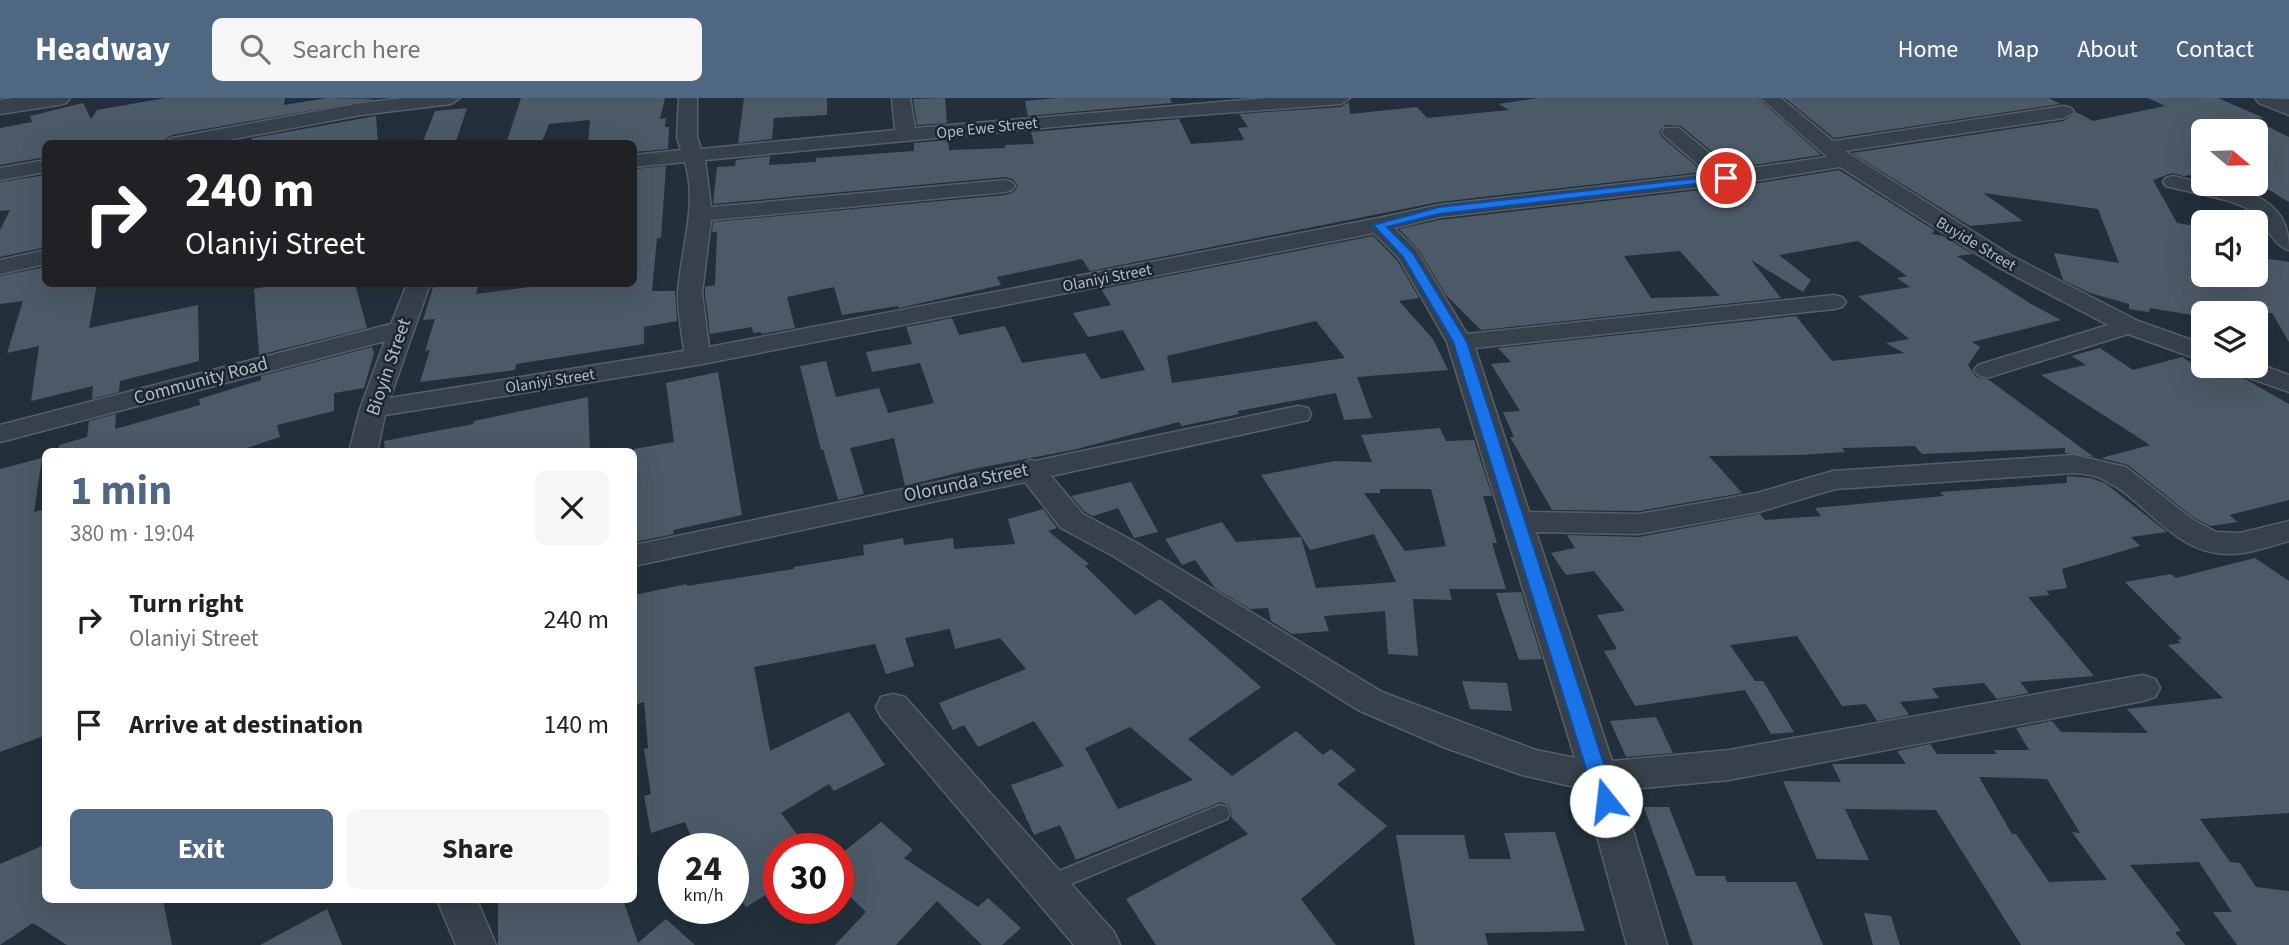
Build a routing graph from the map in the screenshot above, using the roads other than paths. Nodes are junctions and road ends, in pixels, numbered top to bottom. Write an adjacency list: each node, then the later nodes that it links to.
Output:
1 (58, 98): 9 (street)
2 (451, 98): 14 (street)
3 (688, 98): 15 (street)
4 (901, 98): 13 (street)
5 (1341, 98): 8 (street, Ope Ewe Street)
6 (1770, 98): 16 (street, Buyide Street)
7 (2267, 98): 10 (street)
8 (1205, 104): 13 (street, Ope Ewe Street)
9 (0, 107)
10 (2289, 108)
11 (2064, 111): 16 (street, Olaniyi Street)
12 (1672, 132): 20 (street)
13 (906, 136): 15 (street, Ope Ewe Street)
14 (194, 140)
15 (694, 153): 17 (street, Ope Ewe Street); 23 (street)
16 (1836, 154): 20 (street, Olaniyi Street); 30 (street, Buyide Street)
17 (637, 161)
18 (42, 167): 19 (street)
19 (0, 174)
20 (1726, 178): 24 (street, Olaniyi Street)
21 (2173, 182): 25 (street)
22 (1005, 186): 23 (street)
23 (701, 214): 34 (street)
24 (1379, 225): 32 (street); 34 (street, Olaniyi Street)
25 (2289, 243)
26 (42, 258): 27 (street)
27 (0, 267)
28 (417, 287): 31 (street, Bioyin Street)
29 (1834, 302): 32 (street)
30 (2129, 326): 33 (street, Buyide Street); 35 (street)
31 (402, 328): 38 (street, Bioyin Street); 40 (street, Community Road)
32 (1460, 342): 43 (street)
33 (2191, 349)
34 (697, 357): 38 (street, Olaniyi Street)
35 (1987, 370)
36 (2268, 376): 37 (street)
37 (2289, 384)
38 (373, 410): 41 (street, Bioyin Street)
39 (1298, 414): 42 (street, Olorunda Street)
40 (0, 434)
41 (364, 448)
42 (1030, 469): 45 (street, Olorunda Street); 48 (street)
43 (1518, 522): 44 (street); 48 (street)
44 (2289, 531)
45 (637, 555)
46 (2143, 688): 48 (street)
47 (893, 706): 50 (street)
48 (1599, 777): 54 (street)
49 (1220, 813): 50 (lane)
50 (1047, 885): 53 (street)
51 (458, 903): 52 (street)
52 (476, 945)
53 (1100, 945)
54 (1647, 945)

